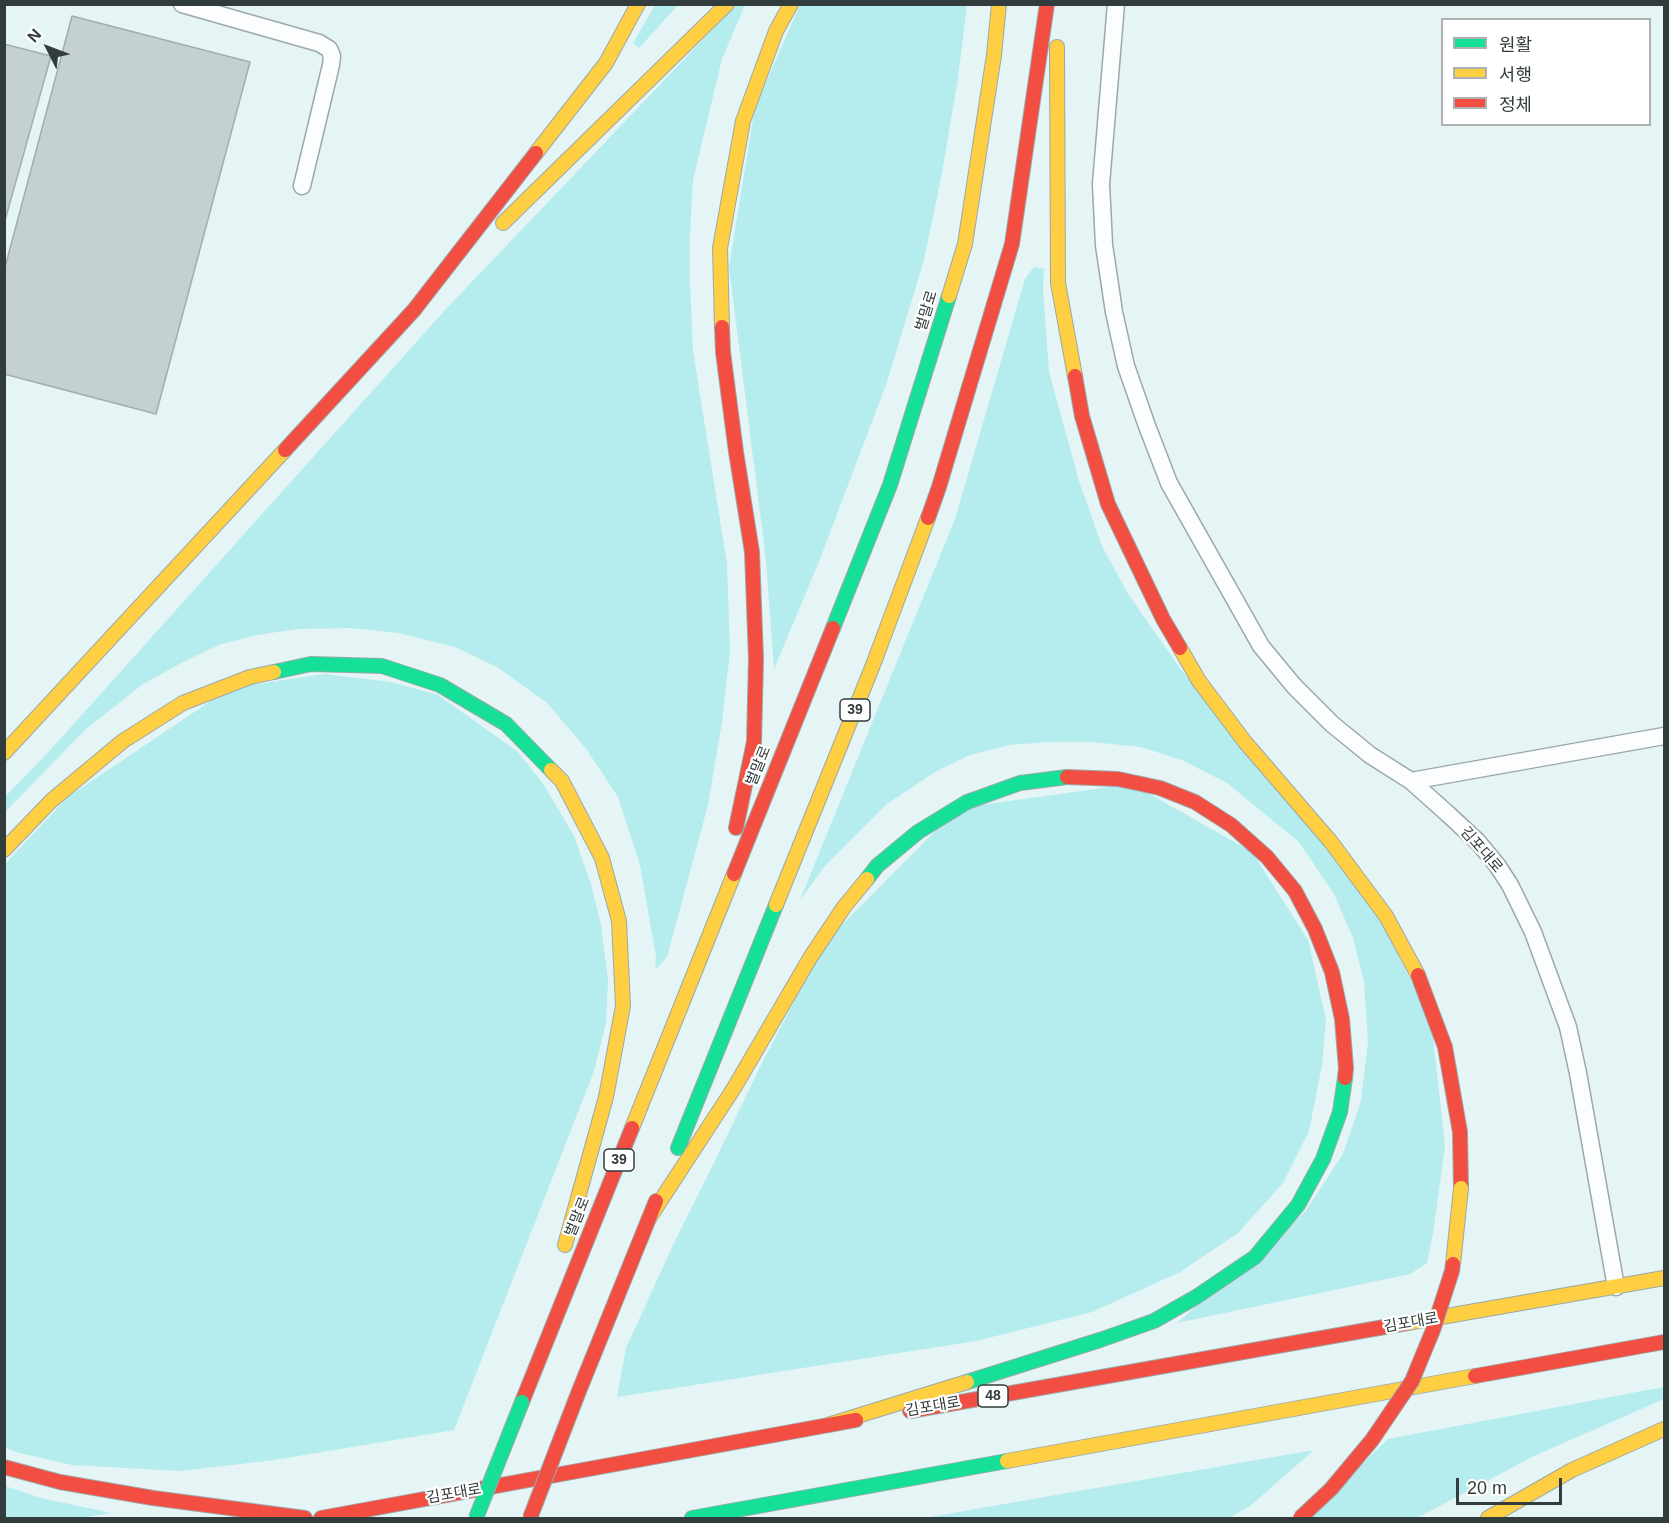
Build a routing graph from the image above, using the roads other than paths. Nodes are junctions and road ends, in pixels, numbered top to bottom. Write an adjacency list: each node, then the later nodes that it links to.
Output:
1 (182, 4): 9 (lane)
2 (638, 4): 10 (main road)
3 (727, 4): 10 (main road)
4 (791, 4): 15 (main road)
5 (999, 4): 15 (main road, 벌말로)
6 (1047, 4): 16 (main road, 39)
7 (1057, 4): 31 (main road, bridge)
8 (1116, 4): 13 (lane, 김포대로)
9 (302, 186)
10 (414, 310): 12 (main road)
11 (1665, 736): 13 (lane)
12 (4, 753)
13 (1411, 781): 19 (lane, 김포대로)
14 (4, 850): 17 (main road)
15 (716, 918): 22 (main road, 벌말로 / 39)
16 (648, 1220): 23 (main road); 29 (main road, 39, bridge)
17 (562, 1255)
18 (1665, 1278): 19 (main road, 김포대로 / 48)
19 (1616, 1287): 23 (main road, 김포대로 / 48)
20 (553, 1289): 22 (main road)
21 (1665, 1342): 30 (main road)
22 (522, 1402): 28 (main road, 벌말로 / 39, bridge)
23 (828, 1425): 27 (main road, 김포대로 / 48)
24 (1665, 1429): 32 (main road)
25 (4, 1467): 26 (main road)
26 (305, 1518)
27 (321, 1518)
28 (476, 1518)
29 (530, 1518)
30 (692, 1518)
31 (1300, 1518)
32 (1488, 1518)

